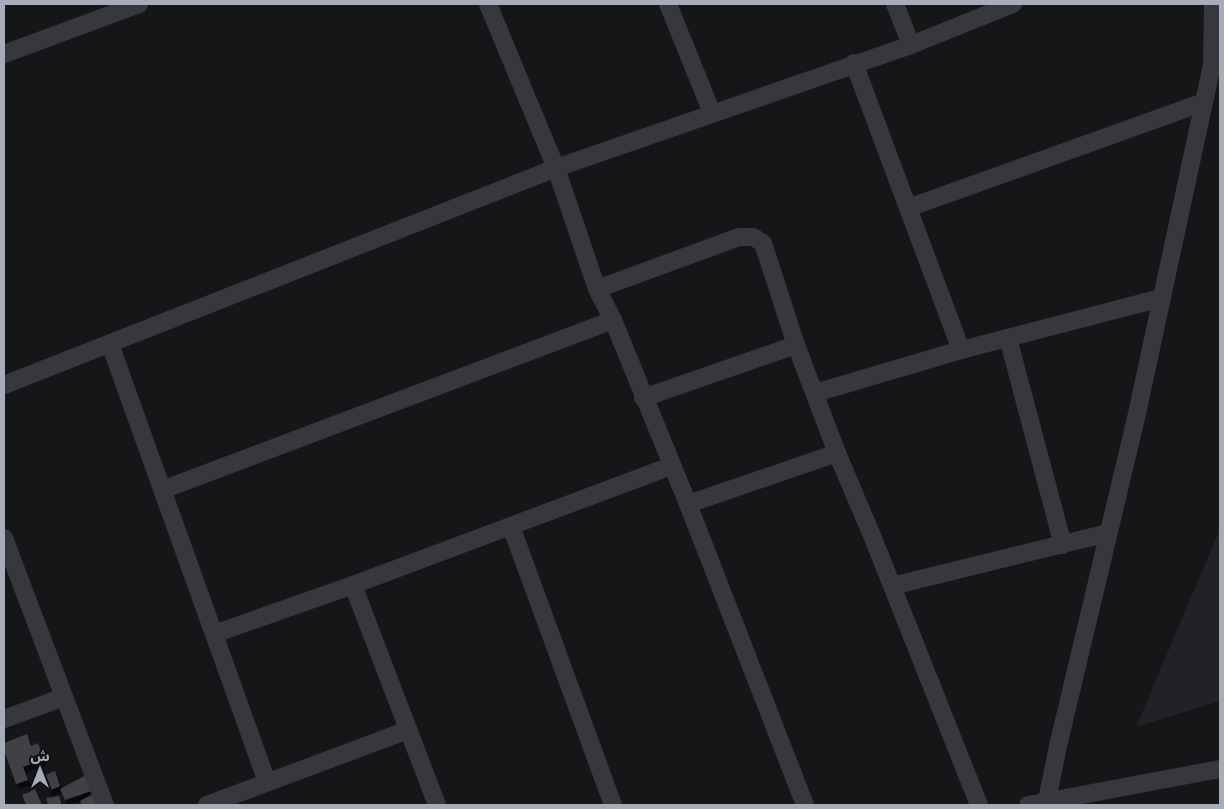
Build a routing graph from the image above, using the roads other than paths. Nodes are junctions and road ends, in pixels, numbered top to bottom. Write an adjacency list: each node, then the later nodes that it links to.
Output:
1 (135, 4): 8 (street)
2 (488, 4): 13 (street)
3 (668, 4): 12 (street)
4 (894, 4): 7 (street)
5 (1012, 4): 7 (street)
6 (1214, 4): 10 (street)
7 (912, 45): 9 (street)
8 (4, 54)
9 (854, 63): 12 (street); 14 (street)
10 (1216, 66): 11 (street)
11 (1204, 102): 14 (street); 16 (street)
12 (712, 113): 13 (street)
13 (556, 168): 15 (street); 19 (street)
14 (908, 208): 21 (street)
15 (597, 289): 17 (street); 20 (street)
16 (1162, 298): 18 (street); 30 (street)
17 (613, 320): 24 (street); 27 (street)
18 (1008, 338): 21 (street); 32 (street)
19 (110, 344): 22 (street); 27 (street)
20 (796, 345): 23 (street); 24 (street)
21 (961, 350): 23 (street)
22 (4, 386)
23 (815, 393): 25 (street)
24 (643, 398): 26 (street)
25 (837, 453): 28 (street); 34 (street)
26 (671, 466): 28 (street); 29 (street)
27 (162, 490): 35 (street)
28 (688, 504): 46 (street)
29 (511, 526): 33 (street); 45 (street)
30 (1108, 533): 32 (street); 41 (street)
31 (4, 538): 36 (street)
32 (1063, 545): 34 (street)
33 (353, 586): 35 (street); 38 (street)
34 (892, 586): 47 (street)
35 (214, 634): 40 (street)
36 (64, 697): 37 (street); 42 (street)
37 (4, 719)
38 (408, 730): 40 (street); 44 (street)
39 (1220, 769): 41 (street)
40 (267, 782): 43 (street)
41 (1047, 803): 48 (street)
42 (104, 805)
43 (207, 805)
44 (437, 805)
45 (613, 805)
46 (804, 805)
47 (979, 805)
48 (1028, 805)

